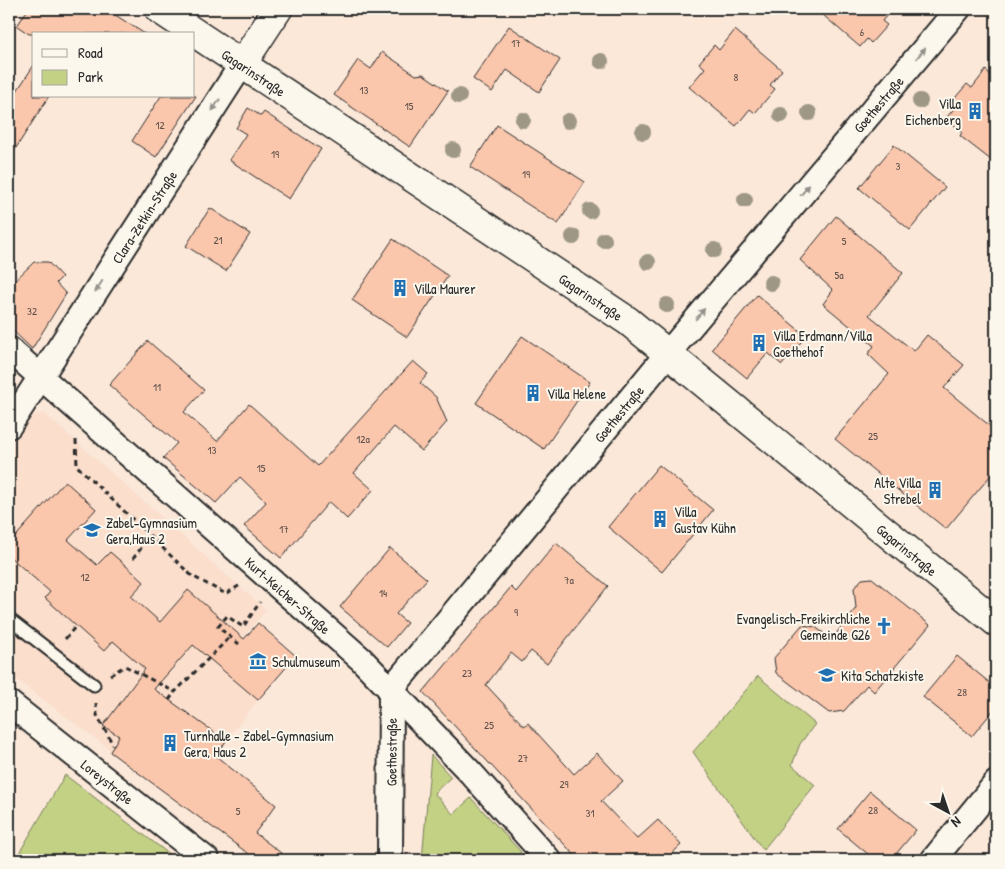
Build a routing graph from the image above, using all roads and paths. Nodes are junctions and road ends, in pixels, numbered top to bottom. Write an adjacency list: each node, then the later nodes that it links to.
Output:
1 (160, 9): 4 (street, Gagarinstraße)
2 (278, 9): 6 (street, Clara-Zetkin-Straße)
3 (958, 9): 8 (street, Goethestraße, one-way to 3)
4 (194, 32)
5 (195, 32): 6 (street, Gagarinstraße)
6 (242, 64): 8 (street, Gagarinstraße); 9 (street, Clara-Zetkin-Straße, one-way to 9)
7 (9, 349): 9 (street, Kurt-Keicher-Straße)
8 (668, 352): 17 (street, Gagarinstraße); 21 (street, Goethestraße)
9 (41, 376): 10 (street, Kurt-Keicher-Straße); 11 (street, Clara-Zetkin-Straße)
10 (85, 416): 12 (path); 14 (street, Kurt-Keicher-Straße)
11 (9, 426)
12 (150, 536): 13 (path); 14 (path)
13 (133, 558)
14 (261, 572): 21 (street, Kurt-Keicher-Straße)
15 (255, 610): 18 (path)
16 (9, 619): 20 (lane)
17 (996, 622)
18 (230, 637): 19 (path); 22 (path)
19 (239, 644)
20 (94, 685): 22 (path); 25 (path)
21 (391, 690): 27 (street, Kurt-Keicher-Straße); 29 (street, Goethestraße)
22 (175, 692): 23 (path)
23 (169, 700)
24 (9, 703): 28 (street, Loreystraße)
25 (113, 745)
26 (996, 784): 30 (street)
27 (542, 858)
28 (207, 860)
29 (390, 860)
30 (933, 860)

